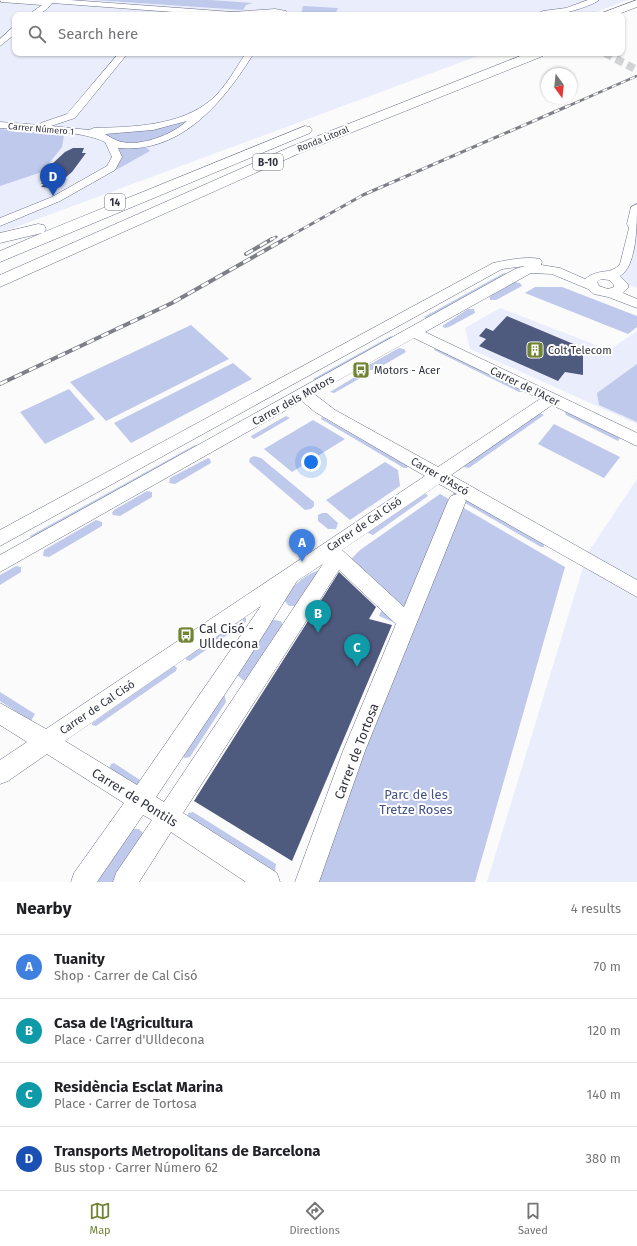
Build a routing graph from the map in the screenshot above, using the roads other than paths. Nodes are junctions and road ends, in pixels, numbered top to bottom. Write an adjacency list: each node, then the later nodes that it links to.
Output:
1 (2, 0): 2 (street)
2 (28, 1): 6 (street)
3 (599, 1): 12 (street); 13 (street)
4 (637, 3): 14 (highway)
5 (105, 5): 6 (street); 6 (street); 7 (street)
6 (38, 8)
7 (141, 8): 8 (street); 9 (street)
8 (147, 12)
9 (158, 12)
10 (169, 12): 11 (street)
11 (209, 12)
12 (551, 12)
13 (575, 12)
14 (614, 12)
15 (637, 15): 16 (highway)
16 (625, 20)
17 (12, 33): 18 (street)
18 (0, 43)
19 (121, 56): 23 (street)
20 (248, 56): 22 (street)
21 (531, 56): 39 (highway, Ronda Litoral / B-10)
22 (210, 106): 27 (street); 28 (street)
23 (66, 119): 26 (street); 27 (street)
24 (0, 125): 26 (street, Carrer Número 1)
25 (318, 125): 29 (highway, Ronda Litoral / B-10)
26 (17, 127): 27 (street, Carrer Número 1)
27 (82, 132): 28 (street)
28 (110, 141): 31 (street)
29 (228, 161): 35 (highway, 14); 36 (highway, Ronda Litoral / B-10)
30 (637, 208): 34 (street)
31 (18, 215): 32 (street); 33 (street)
32 (0, 216)
33 (0, 222)
34 (636, 228): 37 (street)
35 (0, 238)
36 (0, 257)
37 (610, 276): 38 (street); 40 (street)
38 (593, 281): 41 (street); 44 (street, Carrer dels Motors); 50 (street, Carrer dels Motors)
39 (0, 282)
40 (621, 286): 41 (street); 42 (street)
41 (610, 293): 43 (street)
42 (637, 293)
43 (637, 304)
44 (414, 332): 45 (street, Carrer dels Motors); 46 (street, Carrer de l'Acer)
45 (304, 394): 48 (street, Carrer d'Ascó); 52 (street, Carrer dels Motors)
46 (551, 398): 47 (street, Carrer de l'Acer); 48 (street, Carrer de Cal Cisó)
47 (637, 440)
48 (438, 474): 51 (street, Carrer de Cal Cisó); 54 (street, Carrer d'Ascó)
49 (457, 501): 57 (street, Carrer de Tortosa)
50 (0, 539)
51 (333, 552): 53 (street, Carrer de Cal Cisó); 56 (street); 57 (street)
52 (0, 564)
53 (293, 572): 55 (street); 61 (street, Carrer de Cal Cisó)
54 (637, 589)
55 (276, 602): 56 (street); 58 (street)
56 (299, 615): 59 (street)
57 (407, 622): 67 (street, Carrer de Tortosa)
58 (224, 680): 59 (street); 63 (street)
59 (246, 694): 63 (street)
60 (0, 713): 61 (street, Carrer de Pontils)
61 (47, 741): 62 (street, Carrer de Cal Cisó); 63 (street, Carrer de Pontils)
62 (0, 773)
63 (155, 809): 64 (street); 65 (street); 66 (street, Carrer de Pontils)
64 (83, 882)
65 (125, 882)
66 (268, 882)
67 (307, 882)

